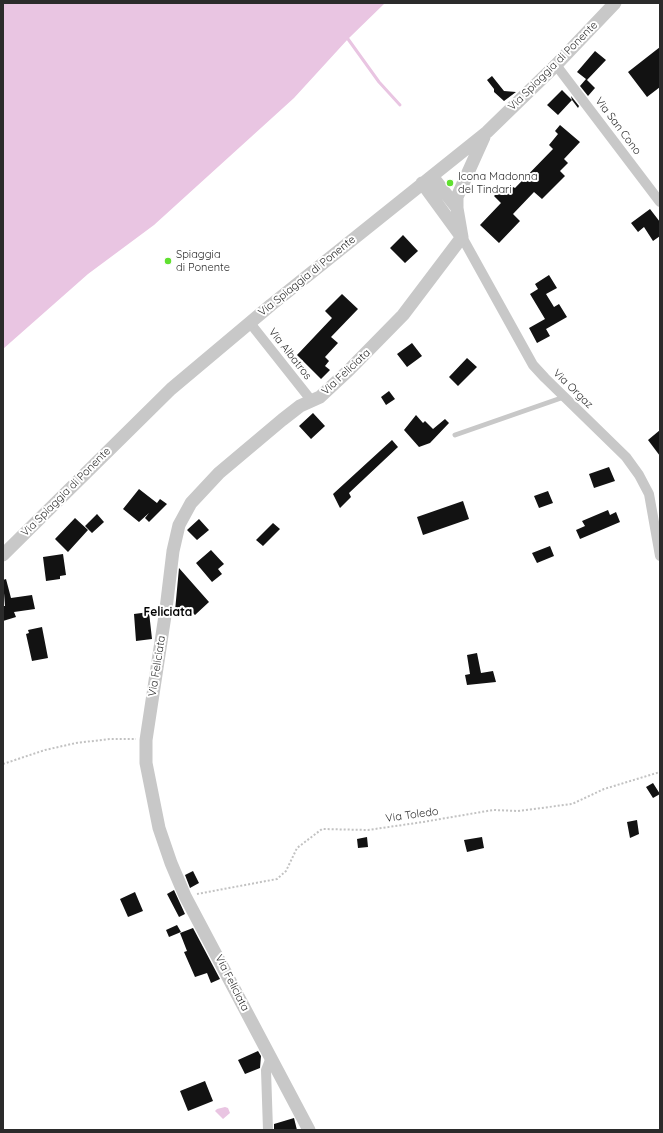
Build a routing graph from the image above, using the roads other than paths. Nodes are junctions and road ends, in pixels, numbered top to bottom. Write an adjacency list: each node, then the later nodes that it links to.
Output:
1 (615, 3): 2 (street, Via Spiaggia di Ponente)
2 (556, 65): 3 (street, Via Spiaggia di Ponente); 5 (street, Via San Cono)
3 (487, 132): 4 (street, Via Spiaggia di Ponente); 6 (street)
4 (427, 179): 6 (street); 7 (street); 8 (street, Via Spiaggia di Ponente)
5 (660, 202)
6 (457, 208): 7 (street)
7 (462, 237): 9 (street, Via Orgaz); 10 (street, Via Feliciata)
8 (250, 323): 10 (street, Via Albatros); 12 (street, Via Spiaggia di Ponente)
9 (564, 397): 11 (lane); 13 (street, Via Orgaz)
10 (311, 400): 14 (street, Via Feliciata)
11 (455, 436)
12 (3, 555)
13 (660, 556)
14 (270, 1060): 15 (street); 16 (street, Via Feliciata)
15 (268, 1130)
16 (309, 1130)

